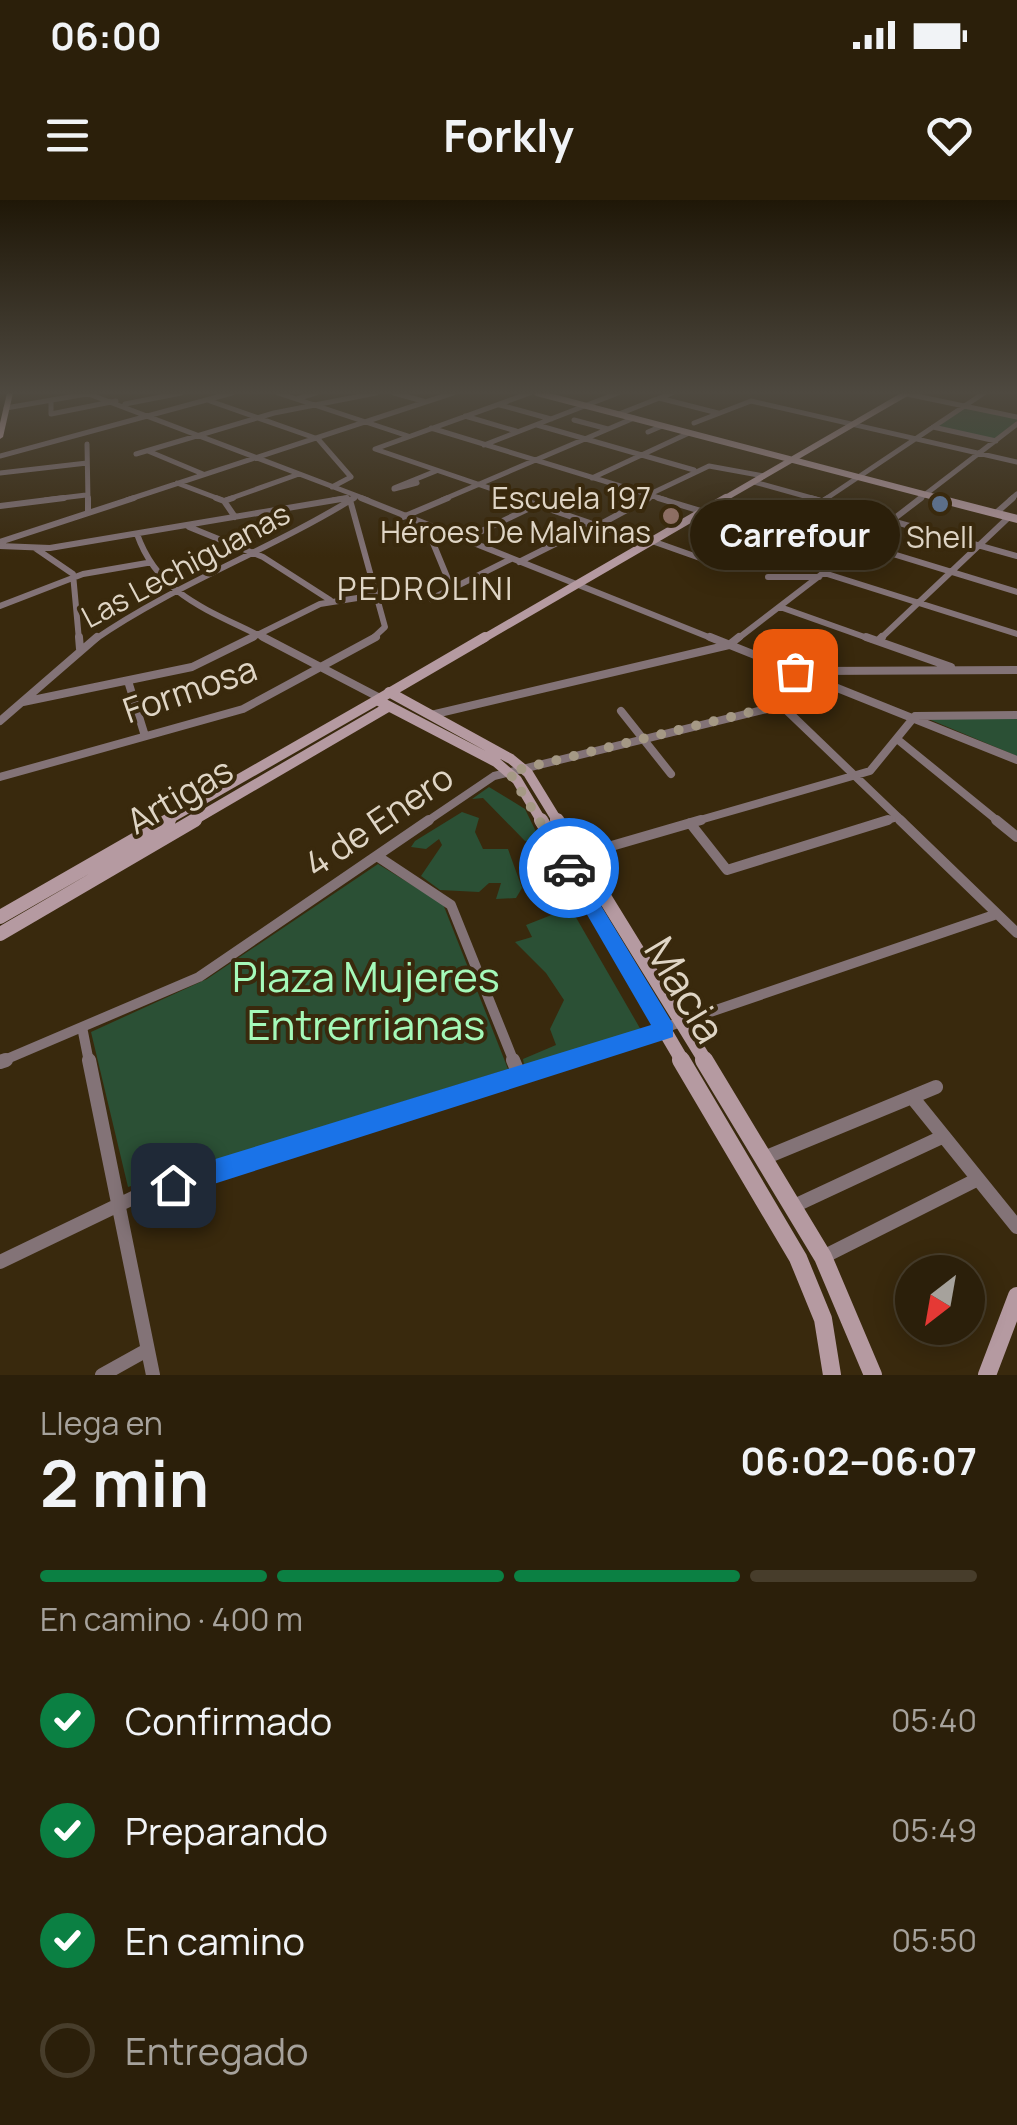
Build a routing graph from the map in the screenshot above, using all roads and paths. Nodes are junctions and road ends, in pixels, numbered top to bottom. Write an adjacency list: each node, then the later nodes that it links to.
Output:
1 (30, 448): 21 (street)
2 (87, 448): 26 (street)
3 (158, 448): 17 (street)
4 (235, 448): 22 (street)
5 (285, 448): 22 (street)
6 (325, 448): 39 (street)
7 (378, 448): 28 (street)
8 (496, 448): 23 (street)
9 (566, 448): 23 (street)
10 (619, 448): 19 (street)
11 (656, 448): 19 (street)
12 (745, 448): 24 (street)
13 (812, 448): 24 (street, Artigas)
14 (903, 448): 34 (street)
15 (954, 448): 20 (street)
16 (988, 448): 20 (street)
17 (148, 451): 18 (street); 30 (street)
18 (136, 454)
19 (642, 454): 27 (street); 33 (street)
20 (980, 454): 25 (street); 42 (street)
21 (0, 456)
22 (257, 457): 30 (street); 31 (street)
23 (536, 460): 33 (street); 38 (street)
24 (791, 460): 32 (street, Artigas); 34 (street)
25 (1017, 462)
26 (87, 463): 29 (street); 41 (street)
27 (694, 470): 32 (street); 43 (street)
28 (436, 471): 35 (street); 38 (street)
29 (0, 474)
30 (203, 474): 37 (street)
31 (300, 474): 39 (street); 45 (street)
32 (764, 476): 36 (street, Artigas)
33 (592, 478): 43 (street)
34 (859, 478): 42 (street); 46 (street)
35 (415, 480)
36 (754, 482): 46 (street); 50 (street, Artigas)
37 (177, 483): 45 (street); 49 (street)
38 (478, 486): 48 (street); 53 (street)
39 (332, 488): 44 (street)
40 (1017, 494): 51 (street)
41 (86, 495): 47 (street); 49 (street)
42 (926, 495): 51 (street); 55 (street)
43 (650, 496): 50 (street); 58 (street)
44 (352, 498): 52 (street); 53 (street); 66 (street, Las Lechiguanas); 79 (street)
45 (224, 501): 52 (street)
46 (824, 501): 55 (street)
47 (0, 506)
48 (536, 506): 58 (street); 60 (street)
49 (88, 512): 62 (street)
50 (702, 512): 61 (street, Artigas); 63 (street)
51 (996, 513): 54 (street)
52 (235, 517): 56 (street)
53 (404, 517): 57 (street)
54 (1013, 518): 64 (street)
55 (892, 520): 63 (street); 64 (street)
56 (187, 526): 59 (street); 66 (street)
57 (426, 526): 60 (street); 76 (street)
58 (595, 526): 61 (street); 69 (street)
59 (137, 534): 65 (street); 70 (street)
60 (463, 540): 69 (street)
61 (650, 542): 68 (street); 75 (street, Artigas)
62 (0, 544): 65 (street)
63 (862, 545): 71 (street); 72 (street)
64 (979, 545): 67 (street); 71 (street)
65 (35, 548): 74 (street)
66 (256, 554): 77 (street, Las Lechiguanas); 81 (street)
67 (1017, 556)
68 (700, 558)
69 (515, 561): 75 (street); 76 (street)
70 (146, 563): 74 (street); 77 (street)
71 (952, 572): 78 (street); 82 (street)
72 (822, 575): 73 (street); 82 (street); 84 (street)
73 (768, 577)
74 (74, 578): 83 (street); 89 (street)
75 (575, 585): 88 (street); 95 (street, Artigas)
76 (452, 589): 80 (street)
77 (176, 592): 85 (street); 89 (street, Las Lechiguanas)
78 (1017, 592)
79 (376, 594): 81 (street); 90 (street, Formosa)
80 (431, 599)
81 (330, 600): 85 (street)
82 (917, 603): 86 (street); 87 (street)
83 (0, 606)
84 (780, 606): 87 (street); 88 (street)
85 (257, 634): 90 (street); 94 (street)
86 (1017, 634)
87 (878, 641): 91 (street)
88 (729, 645): 93 (street); 100 (street)
89 (80, 649): 97 (street, Las Lechiguanas)
90 (320, 668): 95 (street); 103 (street, Formosa)
91 (958, 670): 92 (street); 93 (street)
92 (1017, 670)
93 (805, 676): 96 (street); 101 (street)
94 (128, 682): 97 (street); 103 (street)
95 (389, 701): 100 (street, Macia); 107 (street, Macia); 118 (street, Artigas); 120 (street, Artigas)
96 (780, 702): 105 (street, 4 de Enero); 109 (street)
97 (20, 703): 102 (street, Las Lechiguanas)
98 (621, 710): 105 (street)
99 (1017, 714): 101 (street)
100 (431, 715): 107 (street, Macia)
101 (913, 718): 104 (street); 106 (street)
102 (0, 721)
103 (146, 736): 110 (street, Formosa)
104 (897, 739): 109 (street); 113 (street)
105 (643, 740): 107 (street, 4 de Enero); 108 (street)
106 (1017, 760)
107 (516, 770): 114 (street, 4 de Enero); 115 (street, Macia); 123 (street, Macia)
108 (671, 774)
109 (856, 776): 111 (street); 112 (street)
110 (0, 777)
111 (898, 817): 112 (street); 117 (street)
112 (690, 824): 115 (street)
113 (1017, 837)
114 (377, 856): 122 (street, 4 de Enero); 125 (street)
115 (578, 856): 121 (street, Macia)
116 (1017, 913): 119 (street)
117 (997, 914): 119 (street); 121 (street)
118 (0, 917)
119 (1013, 930)
120 (0, 934)
121 (682, 1025): 123 (street); 129 (street, Macia)
122 (82, 1027): 124 (street, 4 de Enero); 131 (street)
123 (666, 1030): 125 (street); 140 (street, Macia)
124 (0, 1062)
125 (520, 1077): 131 (street)
126 (936, 1087): 127 (street)
127 (912, 1097): 128 (street); 129 (street)
128 (942, 1137): 130 (street); 132 (street)
129 (764, 1158): 132 (street, Macia)
130 (976, 1180): 133 (street); 134 (street)
131 (120, 1202): 135 (street); 137 (street)
132 (794, 1206): 134 (street, Macia)
133 (1017, 1227)
134 (823, 1257): 141 (street, Macia)
135 (0, 1262)
136 (1017, 1296): 142 (street)
137 (147, 1350): 138 (street); 139 (street)
138 (102, 1375)
139 (153, 1375)
140 (832, 1375)
141 (873, 1375)
142 (987, 1375)

